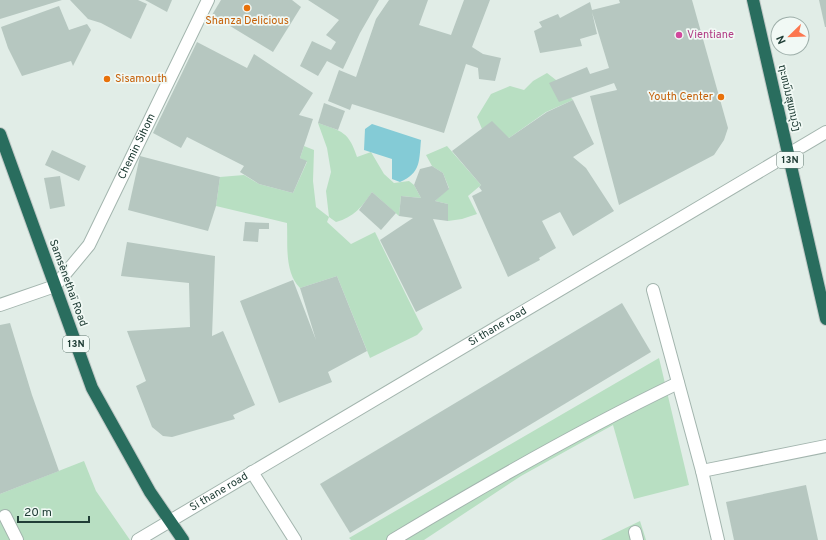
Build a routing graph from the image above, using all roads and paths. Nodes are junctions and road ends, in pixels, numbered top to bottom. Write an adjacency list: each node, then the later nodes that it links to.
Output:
1 (208, 0): 6 (street, Chemin Sihom)
2 (753, 0): 5 (highway, ຖະຫນົນສຸພານຸວົງ / 13N)
3 (826, 132): 5 (street, Si thane road)
4 (0, 134): 6 (highway, Samsènethaï Road / 13N)
5 (788, 155): 9 (highway, ຖະຫນົນສຸພານຸວົງ / 13N); 13 (street, Si thane road)
6 (56, 286): 8 (street); 15 (highway, Samsènethaï Road / 13N)
7 (653, 290): 10 (street)
8 (0, 304)
9 (826, 320)
10 (678, 382): 12 (street); 20 (street)
11 (826, 446): 12 (street)
12 (702, 471): 21 (street)
13 (252, 472): 15 (street, Si thane road); 19 (street)
14 (5, 516): 16 (street)
15 (169, 521): 17 (street, Si thane road); 18 (highway, Samsènethaï Road / 13N)
16 (18, 540)
17 (138, 540)
18 (183, 540)
19 (295, 540)
20 (393, 540)
21 (718, 540)

